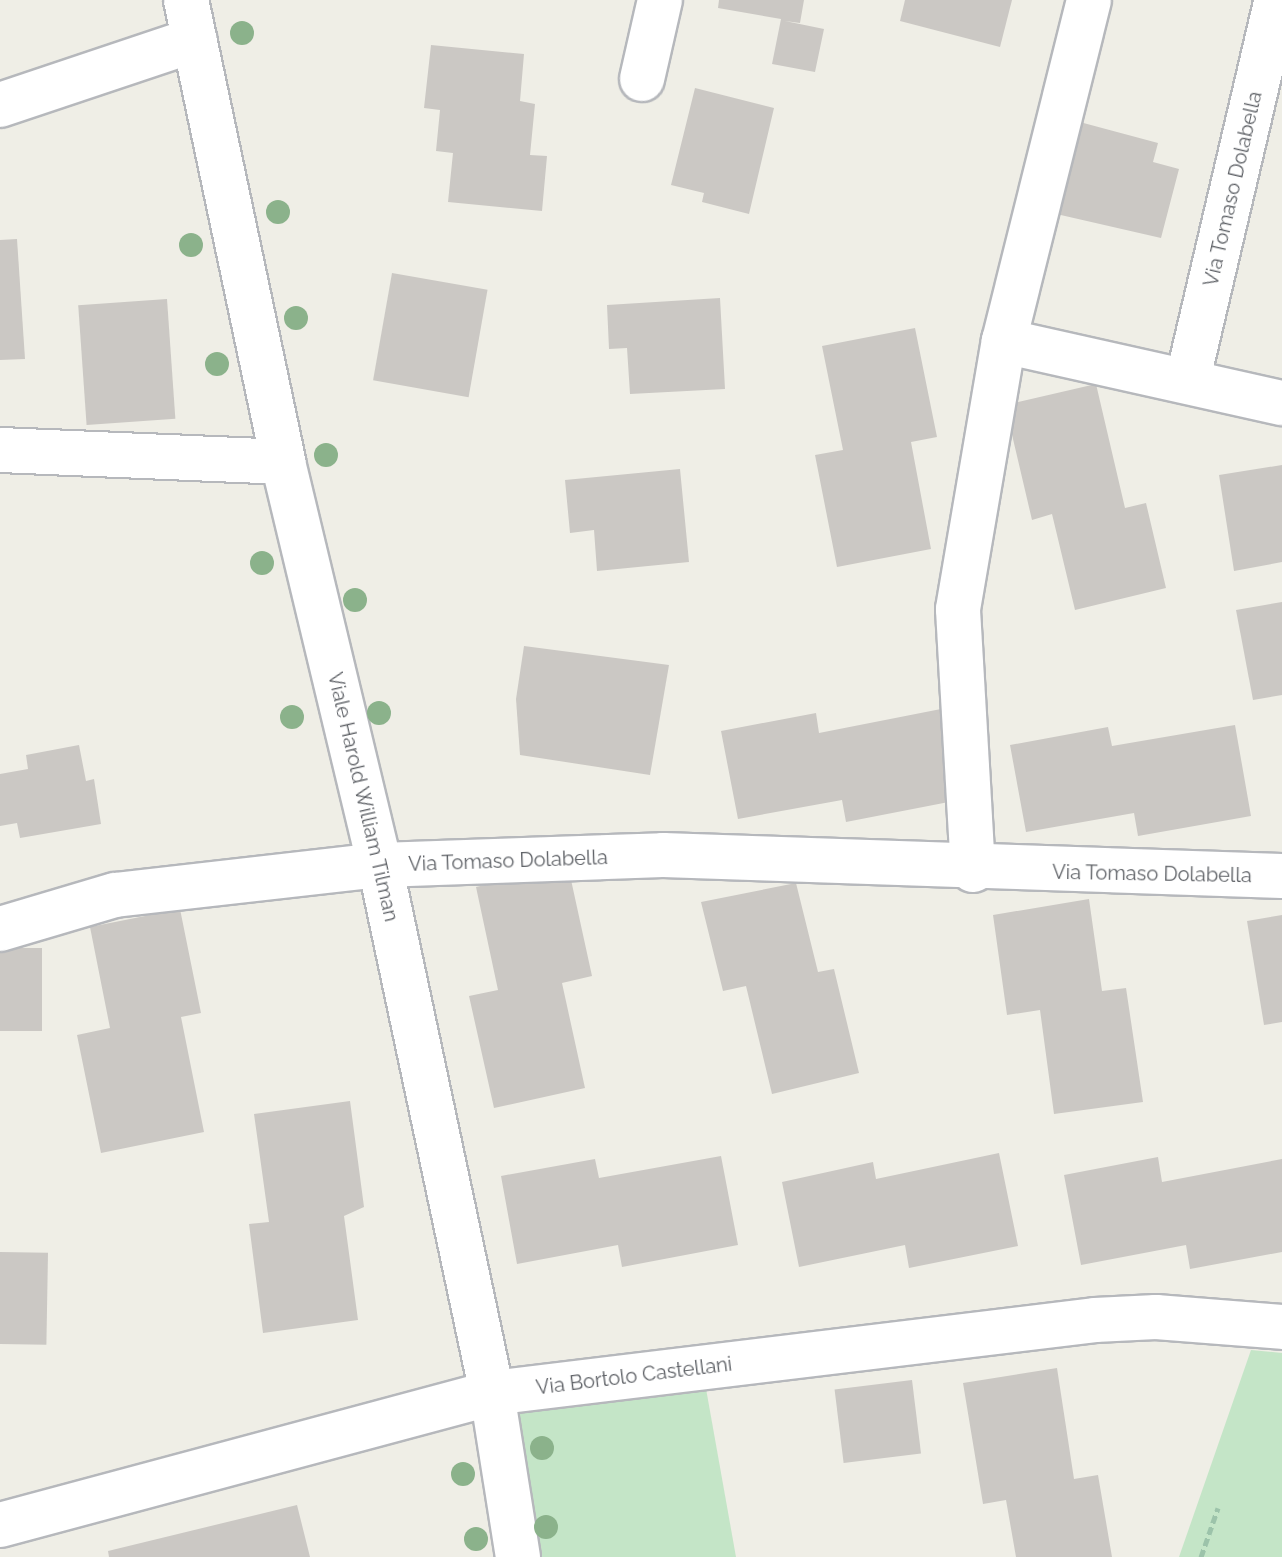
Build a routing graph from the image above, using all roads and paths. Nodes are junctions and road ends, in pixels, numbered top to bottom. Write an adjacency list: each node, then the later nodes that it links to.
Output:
1 (660, 0): 5 (street)
2 (1089, 0): 7 (street)
3 (1277, 0): 8 (street, Via Tomaso Dolabella)
4 (190, 20): 6 (street, Viale Harold William Tilman); 11 (street, Viale Harold William Tilman)
5 (642, 79)
6 (0, 105)
7 (1004, 341): 8 (street); 13 (street)
8 (1188, 378): 9 (street)
9 (1282, 403)
10 (0, 450): 11 (street)
11 (283, 462): 12 (street, Viale Harold William Tilman)
12 (380, 865): 13 (street, Via Tomaso Dolabella); 15 (street, Via Tomaso Dolabella); 17 (street, Viale Harold William Tilman)
13 (973, 870): 14 (street, Via Tomaso Dolabella)
14 (1282, 876)
15 (0, 929)
16 (1282, 1327): 17 (street, Via Bortolo Castellani)
17 (492, 1393): 19 (street, Via Bortolo Castellani); 20 (street, Viale Harold William Tilman)
18 (1218, 1508): 21 (path)
19 (0, 1525)
20 (518, 1557)
21 (1201, 1557)

